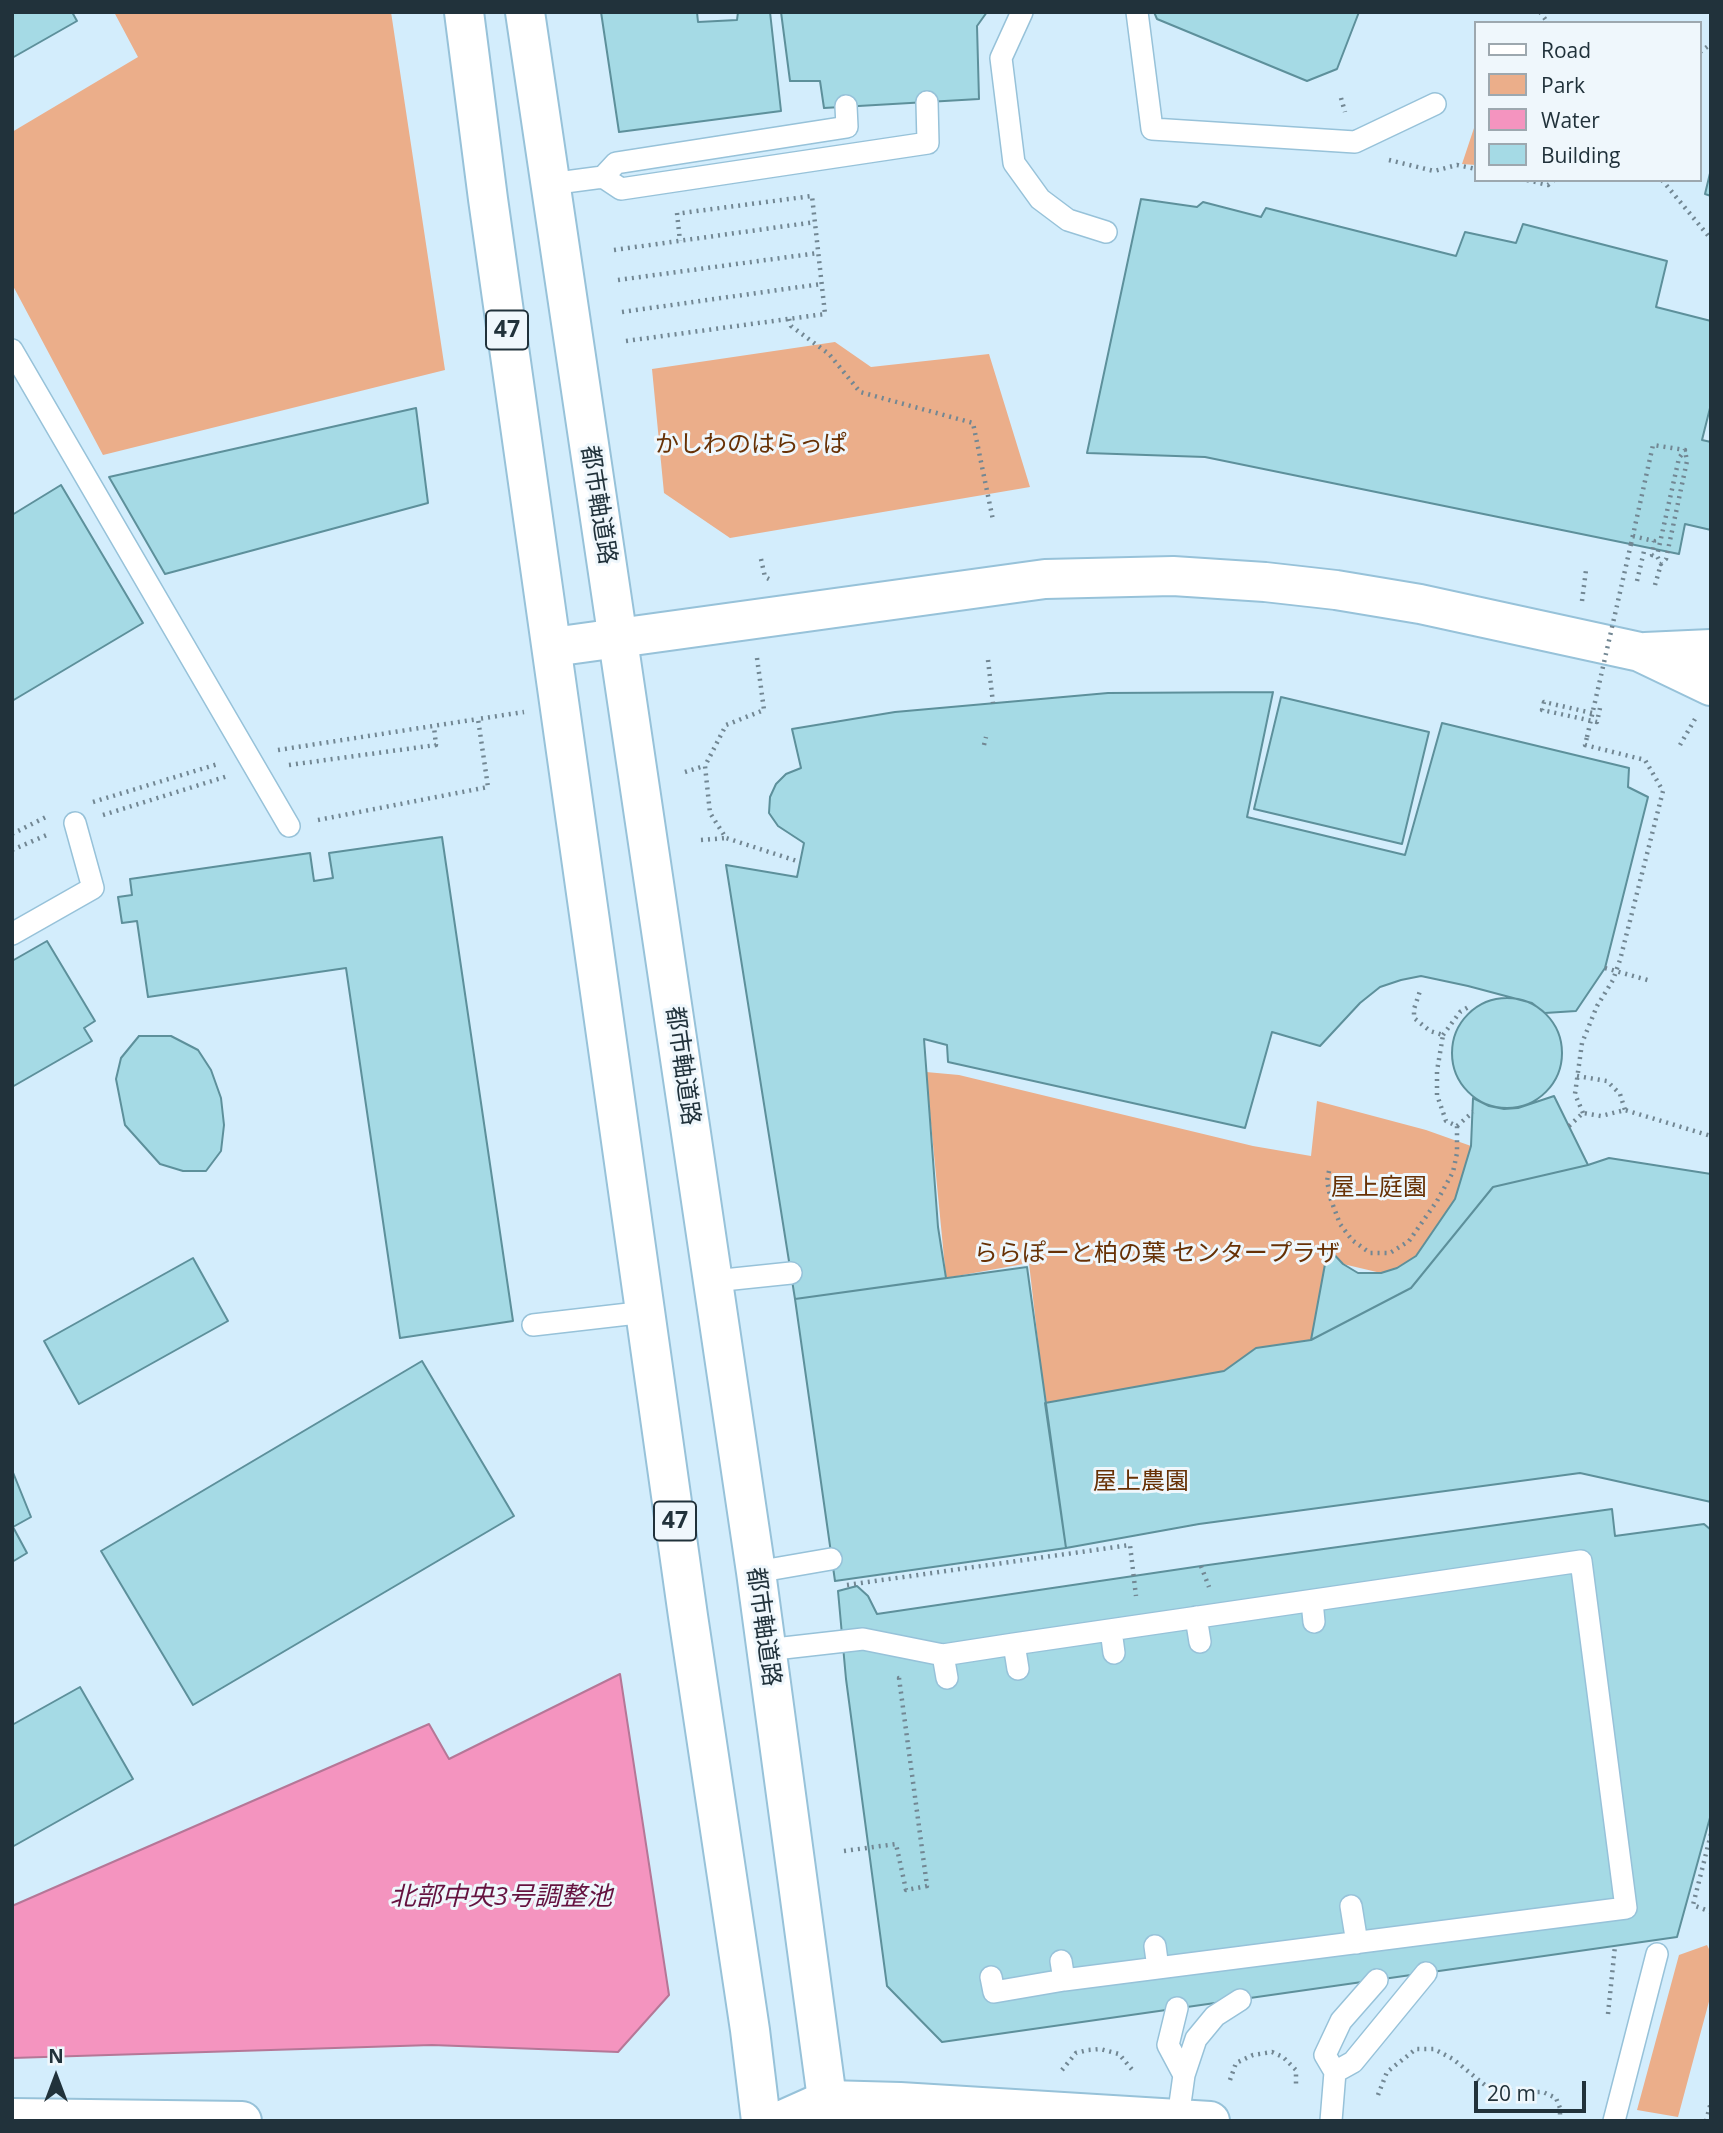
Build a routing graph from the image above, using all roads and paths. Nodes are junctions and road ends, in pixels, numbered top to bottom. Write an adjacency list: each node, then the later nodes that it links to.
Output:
1 (464, 12): 37 (main road, 47)
2 (525, 12): 14 (main road, 都市軸道路)
3 (1022, 12): 18 (lane)
4 (1137, 12): 6 (lane)
5 (927, 102): 10 (lane)
6 (1435, 104)
7 (846, 106): 8 (lane)
8 (680, 152): 9 (lane); 10 (lane)
9 (603, 177): 10 (lane); 14 (lane)
10 (683, 179)
11 (1535, 182): 12 (path)
12 (1552, 182)
13 (1664, 182): 19 (path)
14 (550, 184): 36 (main road, 都市軸道路)
15 (677, 213): 16 (path); 17 (path); 20 (path)
16 (667, 214)
17 (815, 222): 20 (path); 22 (path)
18 (1106, 232)
19 (1711, 239)
20 (680, 241): 21 (path)
21 (614, 250)
22 (818, 253): 23 (path); 24 (path)
23 (618, 280)
24 (821, 284): 25 (path); 26 (path)
25 (622, 312)
26 (789, 319): 27 (path); 30 (path)
27 (626, 341)
28 (12, 350): 57 (lane)
29 (1685, 450): 31 (path); 32 (path); 33 (path)
30 (993, 520)
31 (1633, 536): 32 (path); 48 (path, bridge)
32 (1655, 555): 33 (path); 34 (path)
33 (1661, 564): 35 (path)
34 (1637, 581)
35 (1655, 585)
36 (618, 639): 37 (main road); 39 (main road); 76 (main road, 都市軸道路)
37 (553, 647): 77 (main road, 47)
38 (1711, 649): 39 (main road)
39 (1640, 652): 44 (main road)
40 (757, 658): 54 (path)
41 (988, 660): 45 (path)
42 (1588, 675): 43 (path)
43 (1601, 678)
44 (1704, 699): 53 (path)
45 (993, 704)
46 (1600, 708): 48 (path)
47 (524, 712): 49 (path)
48 (1592, 713): 67 (path, bridge)
49 (478, 719): 50 (path); 57 (path)
50 (433, 727)
51 (986, 737): 52 (path)
52 (985, 745)
53 (1680, 745)
54 (705, 766): 55 (path); 58 (path)
55 (685, 772)
56 (75, 823): 61 (lane)
57 (289, 826)
58 (726, 838): 59 (path); 60 (path)
59 (701, 840)
60 (800, 862)
61 (12, 934)
62 (1605, 968): 63 (path)
63 (1651, 981)
64 (1420, 991): 66 (path)
65 (1470, 1006): 66 (path)
66 (1443, 1035): 71 (path)
67 (1577, 1076): 68 (path); 70 (path)
68 (1625, 1110): 70 (path); 73 (path)
69 (1473, 1112): 71 (path)
70 (1583, 1113): 72 (path)
71 (1457, 1126): 74 (path)
72 (1569, 1126)
73 (1711, 1136)
74 (1329, 1171)
75 (791, 1273): 76 (lane)
76 (714, 1281): 81 (main road, 都市軸道路)
77 (646, 1312): 78 (lane); 120 (main road, 47)
78 (533, 1325)
79 (831, 1559): 81 (lane)
80 (1201, 1566): 83 (path)
81 (756, 1572): 89 (main road, 都市軸道路)
82 (845, 1585): 85 (path)
83 (1212, 1594)
84 (1196, 1617): 85 (lane); 87 (lane); 99 (lane)
85 (1140, 1626): 86 (lane)
86 (1111, 1630): 88 (lane); 90 (lane)
87 (1199, 1642)
88 (1014, 1644): 91 (lane); 92 (lane)
89 (766, 1650): 91 (lane); 116 (main road, 都市軸道路)
90 (1114, 1653)
91 (943, 1655): 94 (lane)
92 (1018, 1669)
93 (912, 1676): 96 (path)
94 (947, 1678)
95 (1711, 1835): 98 (path)
96 (844, 1851)
97 (1352, 1906): 99 (lane)
98 (1711, 1912)
99 (1357, 1943): 102 (lane)
100 (1155, 1946): 102 (lane)
101 (1657, 1954): 124 (lane)
102 (1158, 1968): 104 (lane)
103 (1426, 1973): 109 (lane)
104 (991, 1977)
105 (1377, 1980): 109 (lane)
106 (1240, 2000): 111 (lane)
107 (1177, 2008): 111 (lane)
108 (1062, 2070): 110 (path)
109 (1335, 2071): 122 (lane)
110 (1135, 2072)
111 (1184, 2075): 118 (lane)
112 (1230, 2080): 113 (path)
113 (1296, 2085)
114 (1378, 2095): 123 (path)
115 (1711, 2102): 125 (path)
116 (829, 2110): 118 (main road); 121 (main road)
117 (12, 2118): 119 (main road)
118 (1194, 2120)
119 (242, 2121)
120 (761, 2121)
121 (779, 2121)
122 (1331, 2121)
123 (1560, 2121)
124 (1614, 2121)
125 (1706, 2121)

